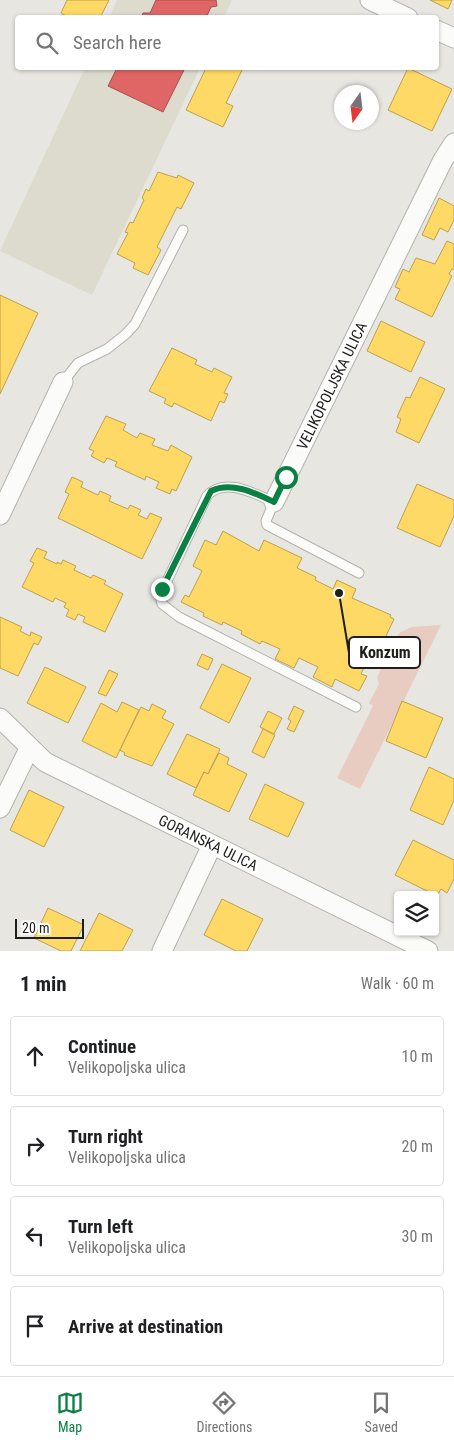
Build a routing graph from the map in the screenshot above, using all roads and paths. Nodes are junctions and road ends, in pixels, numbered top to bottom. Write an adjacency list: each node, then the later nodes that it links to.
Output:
1 (370, 0): 2 (street)
2 (402, 15)
3 (439, 31): 4 (street)
4 (454, 38)
5 (454, 143): 8 (street, VELIKOPOLJSKA ULICA)
6 (183, 230): 7 (lane)
7 (63, 382): 9 (street)
8 (274, 502): 10 (lane); 11 (lane)
9 (0, 515)
10 (359, 573)
11 (356, 707)
12 (0, 718): 13 (street, GORANSKA ULICA)
13 (29, 749): 14 (street); 15 (street, GORANSKA ULICA)
14 (0, 808)
15 (212, 845): 16 (street, GORANSKA ULICA); 17 (street)
16 (399, 945): 18 (street, GORANSKA ULICA)
17 (162, 951)
18 (428, 951)

